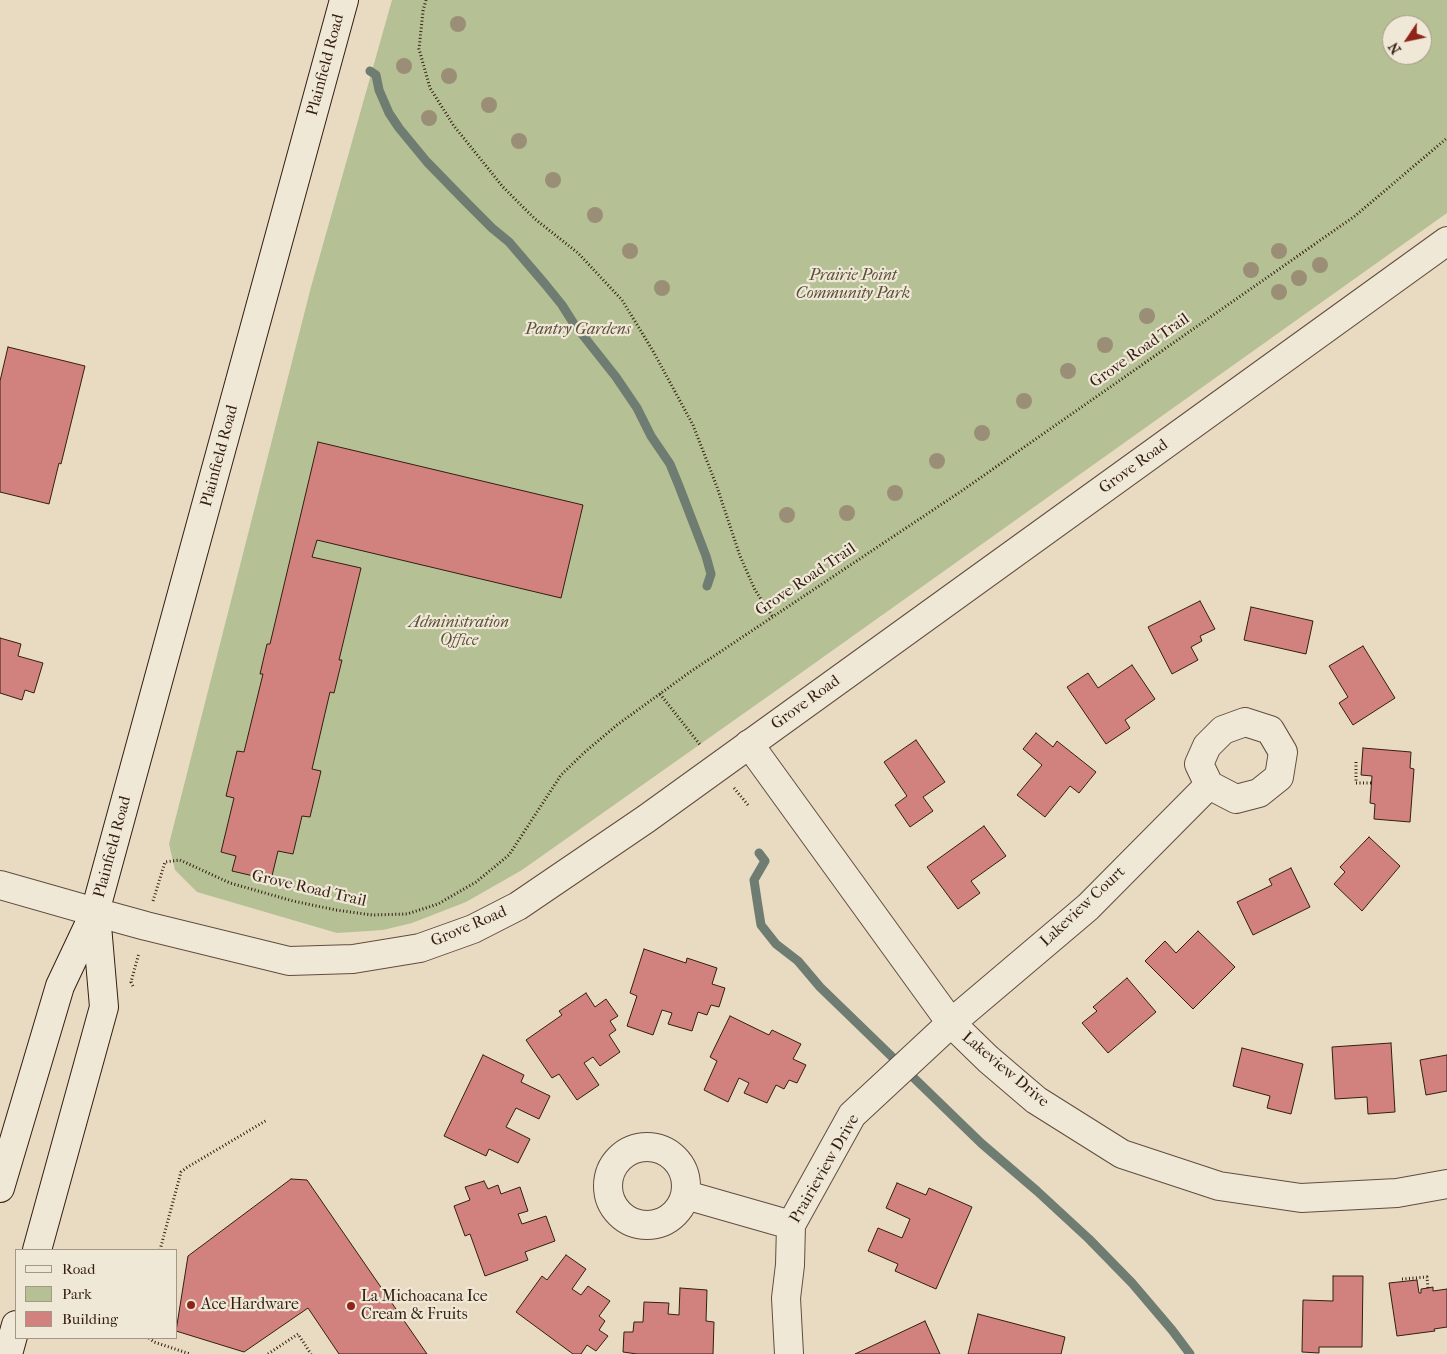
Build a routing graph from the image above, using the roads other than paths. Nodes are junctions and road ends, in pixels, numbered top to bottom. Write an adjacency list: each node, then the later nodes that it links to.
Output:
1 (344, 0): 6 (street, Plainfield Road)
2 (1447, 242): 3 (street, Grove Road)
3 (749, 744): 6 (street, Grove Road); 7 (street, Lakeview Drive)
4 (1209, 784): 7 (street, Lakeview Court)
5 (0, 885): 6 (street, Grove Road)
6 (95, 912): 9 (street, Plainfield Road); 12 (street, Plainfield Road)
7 (951, 1023): 8 (street, Lakeview Drive); 11 (street, Prairieview Drive)
8 (1447, 1184)
9 (0, 1188)
10 (686, 1194): 11 (street)
11 (791, 1225): 13 (street, Prairieview Drive)
12 (37, 1249)
13 (788, 1354)

